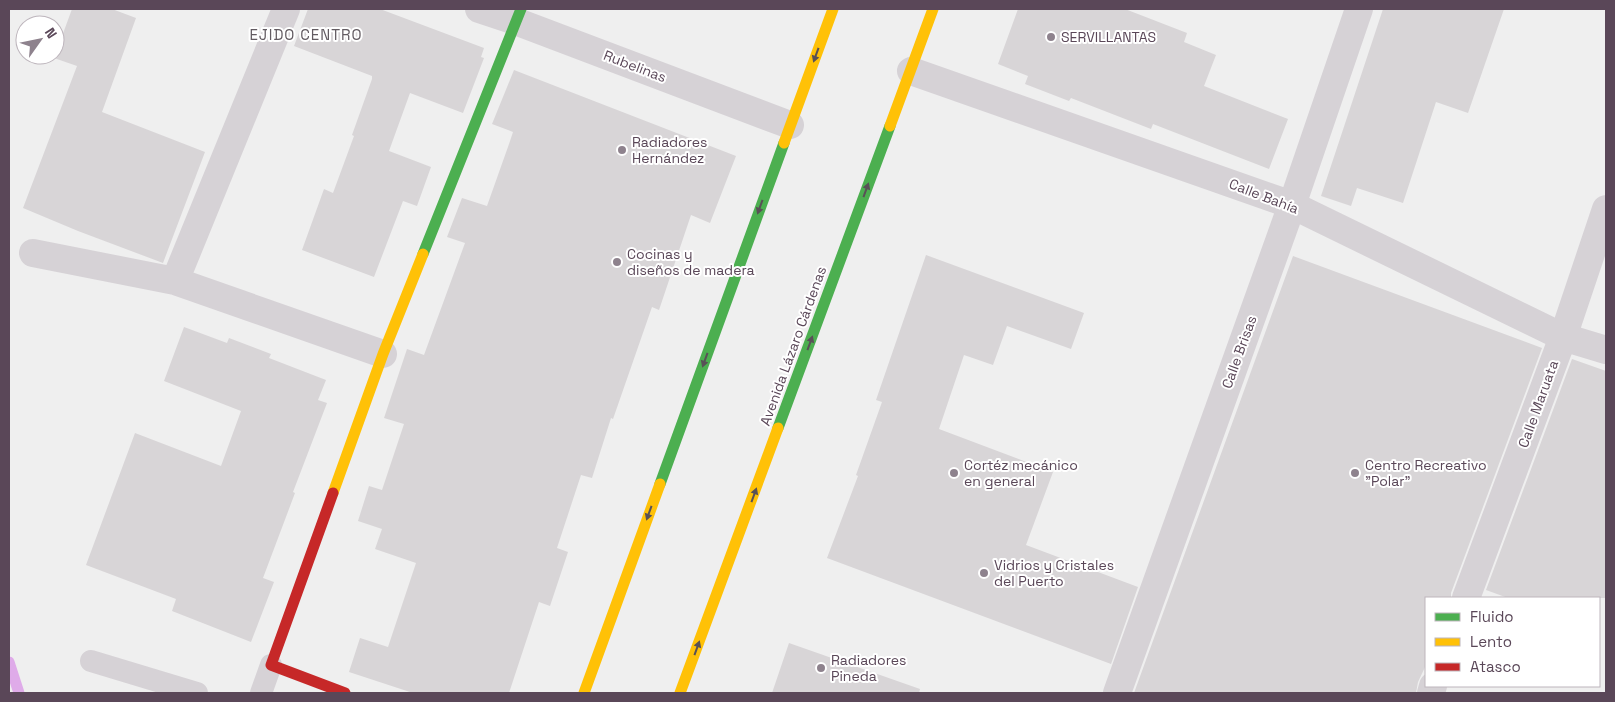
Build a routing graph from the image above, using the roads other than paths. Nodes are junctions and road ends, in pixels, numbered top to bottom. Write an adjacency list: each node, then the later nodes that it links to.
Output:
1 (286, 9): 12 (street)
2 (479, 9): 6 (street, Rubelinas)
3 (833, 9): 8 (main road, one-way to 8)
4 (933, 9): 7 (main road, Avenida Lázaro Cárdenas)
5 (1358, 9): 9 (street, Calle Brisas)
6 (518, 15): 8 (street, Rubelinas); 15 (main road)
7 (911, 71): 9 (street, Calle Bahía); 23 (main road, Avenida Lázaro Cárdenas, one-way to 7)
8 (790, 125): 22 (main road, one-way to 22)
9 (1292, 205): 13 (street, Calle Bahía); 24 (street, Calle Brisas)
10 (1606, 209): 13 (street, Calle Maruata)
11 (33, 253): 12 (street)
12 (175, 282): 15 (street)
13 (1563, 337): 14 (street, Calle Bahía); 16 (street, Calle Maruata)
14 (1606, 350)
15 (383, 354): 18 (main road)
16 (1466, 597)
17 (91, 661): 19 (lane)
18 (271, 665): 20 (lane); 21 (main road)
19 (197, 693)
20 (261, 693)
21 (345, 693)
22 (584, 693)
23 (680, 693)
24 (1117, 693)

